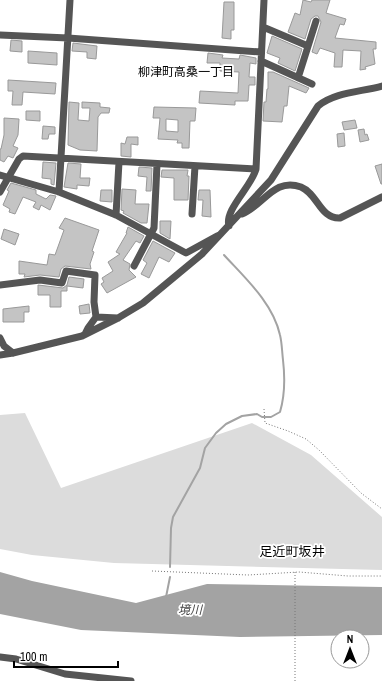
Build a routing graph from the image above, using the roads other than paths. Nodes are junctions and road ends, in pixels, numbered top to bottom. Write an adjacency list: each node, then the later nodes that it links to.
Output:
1 (70, 0): 6 (street)
2 (264, 0): 4 (street)
3 (316, 21): 7 (street)
4 (263, 27): 7 (street); 8 (street)
5 (0, 35): 6 (street)
6 (68, 38): 8 (street); 13 (street)
7 (308, 46): 10 (street)
8 (261, 52): 9 (street)
9 (261, 61): 10 (street); 17 (street)
10 (298, 78): 11 (street)
11 (312, 84)
12 (382, 86): 25 (street)
13 (61, 159): 14 (street); 19 (street); 21 (street)
14 (119, 162): 15 (street); 24 (street)
15 (157, 164): 16 (street); 28 (street)
16 (195, 166): 17 (street); 23 (street)
17 (256, 169): 26 (street)
18 (0, 175): 19 (street)
19 (9, 178): 20 (street); 21 (street)
20 (0, 192)
21 (59, 192): 24 (street)
22 (381, 199): 25 (street)
23 (192, 214)
24 (116, 215): 28 (street)
25 (236, 215): 26 (street)
26 (229, 226): 27 (street)
27 (223, 233): 28 (street); 32 (street)
28 (152, 234): 29 (street)
29 (134, 266)
30 (0, 285): 31 (street)
31 (96, 317): 32 (street); 33 (street)
32 (118, 318): 33 (street)
33 (85, 334): 35 (street)
34 (0, 338): 35 (street)
35 (13, 353): 36 (street)
36 (0, 354)
37 (0, 657): 38 (street)
38 (86, 679): 39 (street)
39 (131, 681)

